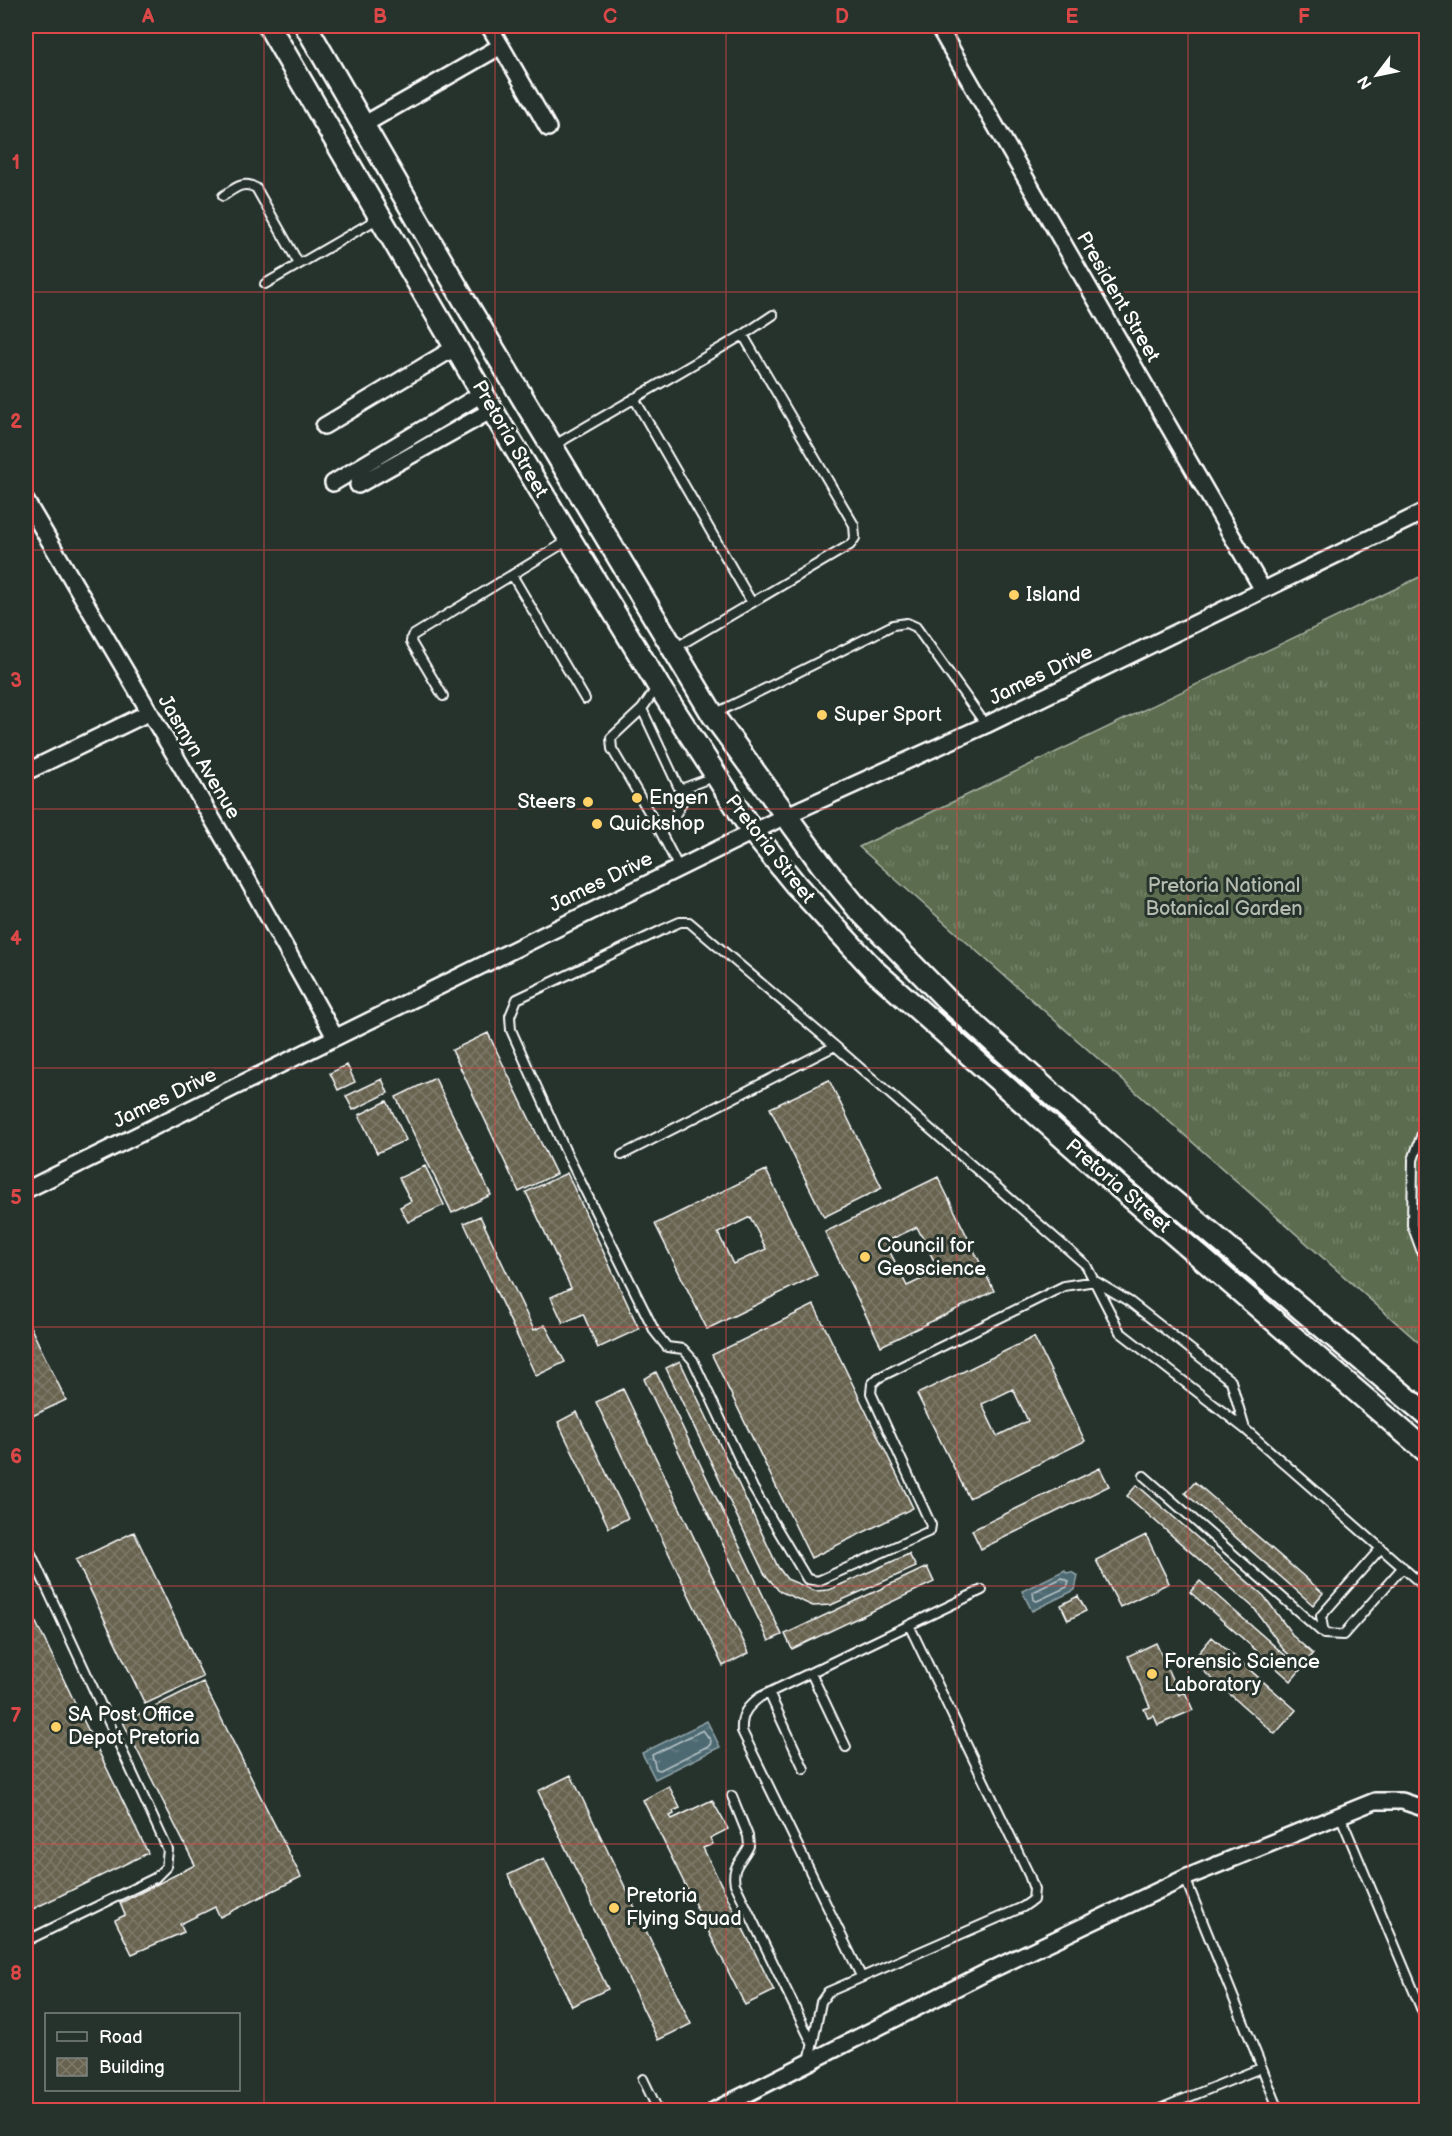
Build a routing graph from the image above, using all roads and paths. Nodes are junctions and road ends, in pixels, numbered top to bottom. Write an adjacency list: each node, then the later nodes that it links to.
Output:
1 (269, 26): 9 (main road, Pretoria Street)
2 (306, 26): 6 (main road, Pretoria Street)
3 (489, 26): 5 (street)
4 (938, 26): 25 (street, President Street)
5 (501, 46): 6 (street); 7 (street)
6 (363, 125): 18 (main road, Pretoria Street)
7 (548, 128)
8 (223, 196): 10 (lane)
9 (381, 218): 10 (lane); 14 (main road, Pretoria Street)
10 (299, 264): 11 (lane)
11 (265, 284)
12 (773, 315): 13 (lane)
13 (742, 335): 15 (lane); 26 (lane)
14 (456, 347): 16 (main road, Pretoria Street); 17 (street)
15 (634, 398): 18 (lane); 26 (lane)
16 (488, 401): 19 (street); 20 (street); 23 (main road, Pretoria Street)
17 (324, 426)
18 (552, 447): 27 (main road, Pretoria Street)
19 (333, 483)
20 (358, 485)
21 (26, 501): 32 (street, Jasmyn Avenue)
22 (1426, 511): 25 (street, James Drive)
23 (569, 540): 24 (lane); 28 (main road, Pretoria Street)
24 (512, 574): 29 (lane); 30 (lane)
25 (1263, 590): 34 (street, James Drive)
26 (752, 603): 27 (lane)
27 (673, 649): 33 (main road, Pretoria Street)
28 (658, 686): 31 (lane); 36 (main road, Pretoria Street)
29 (442, 696)
30 (585, 699)
31 (642, 709): 37 (lane); 39 (lane)
32 (148, 713): 35 (street); 42 (street, Jasmyn Avenue)
33 (713, 715): 34 (lane); 38 (main road, Pretoria Street)
34 (986, 725): 38 (street, James Drive)
35 (26, 772)
36 (715, 776): 37 (lane); 40 (main road, Pretoria Street)
37 (681, 789): 39 (lane)
38 (784, 816): 40 (street, James Drive); 49 (main road, Pretoria Street)
39 (660, 831): 41 (lane)
40 (752, 831): 41 (street, James Drive); 51 (main road, Pretoria Street)
41 (679, 868): 42 (street, James Drive)
42 (335, 1037): 46 (street, James Drive)
43 (835, 1046): 45 (lane); 48 (lane); 48 (lane)
44 (1426, 1122): 47 (lane)
45 (622, 1155)
46 (26, 1190)
47 (1426, 1263)
48 (1095, 1281): 50 (lane); 50 (lane)
49 (1426, 1414)
50 (1245, 1429): 54 (lane)
51 (1426, 1451)
52 (1144, 1476): 59 (lane)
53 (26, 1543): 68 (lane)
54 (1381, 1548): 55 (lane); 59 (lane)
55 (1403, 1567): 56 (lane); 59 (lane)
56 (1426, 1588)
57 (982, 1590): 58 (lane)
58 (909, 1625): 60 (lane); 69 (lane)
59 (1324, 1634)
60 (811, 1673): 61 (lane); 62 (lane)
61 (769, 1693): 63 (lane); 69 (lane)
62 (846, 1747)
63 (804, 1769)
64 (732, 1797): 71 (lane)
65 (1426, 1809): 66 (street)
66 (1340, 1815): 67 (street); 70 (lane)
67 (1185, 1878): 72 (street); 73 (lane)
68 (26, 1941)
69 (861, 1976): 71 (lane)
70 (1426, 2020)
71 (812, 2043): 72 (lane)
72 (808, 2063): 76 (street)
73 (1261, 2068): 77 (lane); 78 (lane)
74 (643, 2079): 75 (lane)
75 (658, 2110)
76 (715, 2110)
77 (1157, 2110)
78 (1279, 2110)

